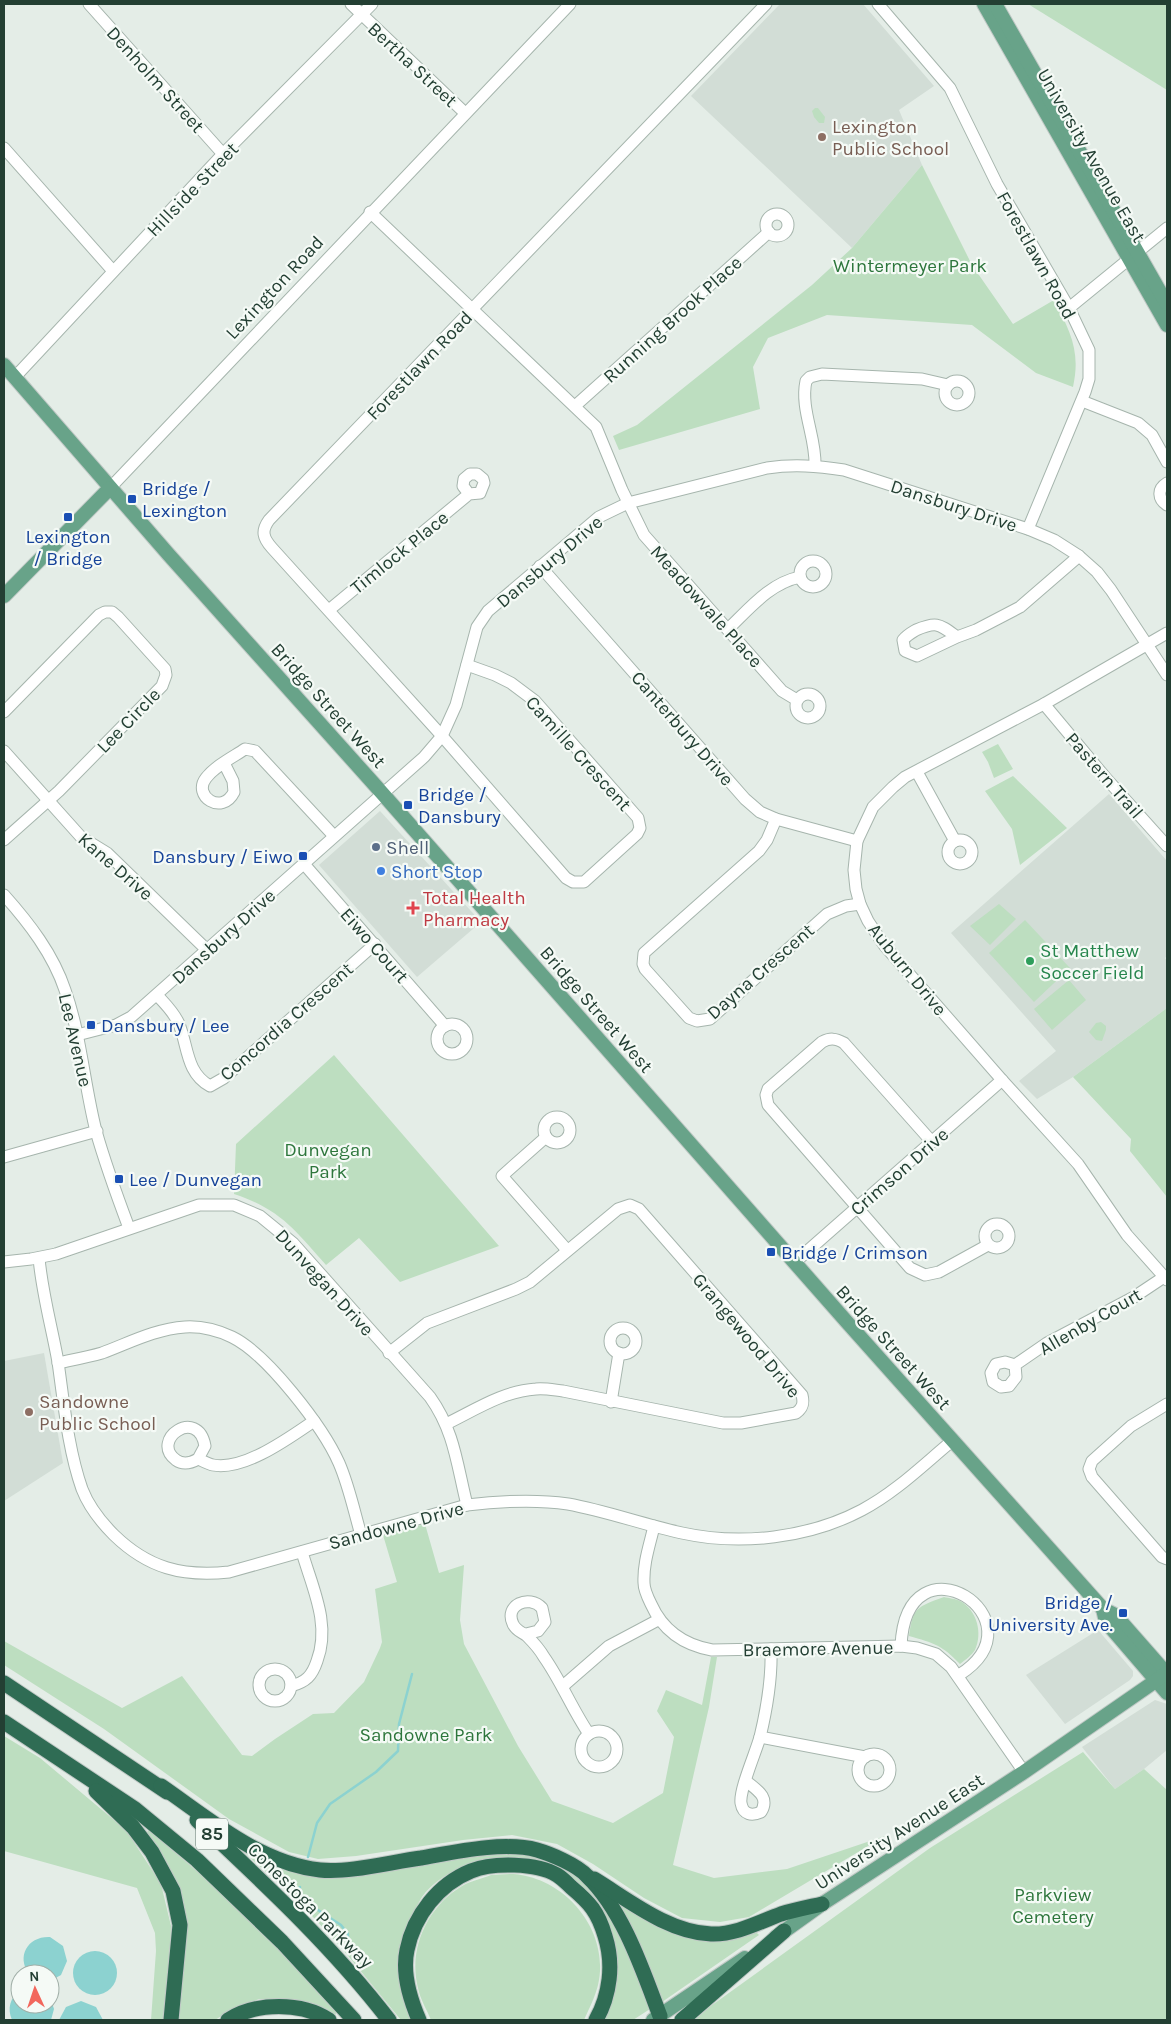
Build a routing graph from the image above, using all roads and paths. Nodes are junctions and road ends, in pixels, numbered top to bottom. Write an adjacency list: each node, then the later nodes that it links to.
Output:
1 (89, 4): 12 (street, Denholm Street)
2 (351, 4): 9 (street, Bertha Street)
3 (372, 4): 9 (street, Hillside Street)
4 (570, 4): 10 (street, Lexington Road)
5 (766, 4): 20 (street, Forestlawn Road)
6 (878, 4): 19 (street, Forestlawn Road)
7 (984, 4): 16 (main road, University Avenue East)
8 (995, 4): 16 (main road, University Avenue East)
9 (361, 16): 10 (street, Bertha Street); 12 (street, Hillside Street)
10 (466, 113): 13 (street, Lexington Road)
11 (4, 148): 17 (street)
12 (223, 154): 17 (street, Hillside Street)
13 (370, 212): 20 (street, Meadowvale Place); 30 (street, Lexington Road)
14 (1167, 228): 16 (street)
15 (769, 232): 26 (street, Running Brook Place)
16 (1133, 255): 18 (main road, University Avenue East); 19 (street); 21 (main road, University Avenue East)
17 (113, 271): 23 (street, Hillside Street)
18 (1167, 304)
19 (1069, 308): 25 (street, Forestlawn Road)
20 (473, 310): 26 (street, Meadowvale Place); 39 (street, Forestlawn Road)
21 (1167, 325)
22 (4, 365): 23 (main road, Bridge Street West)
23 (15, 377): 30 (main road, Bridge Street West)
24 (948, 385): 28 (street)
25 (1082, 401): 27 (street); 34 (street, Forestlawn Road)
26 (575, 406): 32 (street, Meadowvale Place)
27 (1167, 462)
28 (814, 465): 32 (street, Dansbury Drive); 34 (street, Dansbury Drive)
29 (1167, 483): 33 (street)
30 (110, 488): 38 (main road, Lexington Road); 53 (main road, Bridge Street West)
31 (469, 494): 39 (street, Timlock Place)
32 (628, 503): 36 (street, Dansbury Drive); 40 (street, Meadowvale Place)
33 (1167, 505)
34 (1028, 529): 35 (street, Dansbury Drive)
35 (1079, 556): 42 (street); 43 (street, Dansbury Drive)
36 (540, 566): 44 (street, Dansbury Drive); 55 (street, Canterbury Drive)
37 (800, 577): 40 (street)
38 (4, 596)
39 (329, 610): 49 (street, Forestlawn Road)
40 (728, 629): 46 (street, Meadowvale Place)
41 (1167, 633): 43 (street, Auburn Drive)
42 (957, 637)
43 (1146, 645): 45 (street, Dansbury Drive); 47 (street, Auburn Drive)
44 (467, 665): 49 (street, Dansbury Drive); 49 (street, Camille Crescent)
45 (1167, 675)
46 (797, 700)
47 (1044, 704): 52 (street, Auburn Drive); 60 (street, Pastern Trail)
48 (4, 712): 54 (street, Lee Circle)
49 (442, 736): 53 (street, Dansbury Drive)
50 (4, 751): 54 (street)
51 (224, 764): 56 (street)
52 (917, 772): 58 (street, Auburn Drive); 59 (street)
53 (382, 793): 56 (street, Dansbury Drive); 80 (main road, Bridge Street West)
54 (48, 801): 57 (street, Lee Circle); 65 (street, Kane Drive)
55 (776, 819): 58 (street, Canterbury Drive); 63 (street, Dayna Crescent)
56 (334, 836): 61 (street, Dansbury Drive)
57 (4, 840)
58 (857, 840): 63 (street, Auburn Drive)
59 (955, 841)
60 (1167, 846)
61 (304, 864): 64 (street, Eiwo Court); 65 (street, Dansbury Drive)
62 (4, 895): 68 (street, Lee Avenue)
63 (860, 904): 69 (street, Auburn Drive)
64 (375, 944): 66 (street, Concordia Crescent); 67 (street, Eiwo Court)
65 (207, 950): 66 (street, Dansbury Drive)
66 (157, 995): 68 (street, Dansbury Drive)
67 (445, 1026)
68 (77, 1035): 70 (street, Lee Avenue)
69 (1002, 1080): 72 (street, Crimson Drive); 81 (street, Auburn Drive)
70 (97, 1132): 73 (street); 75 (street, Lee Avenue)
71 (546, 1137): 77 (street)
72 (932, 1142): 74 (street, Crimson Drive); 74 (street)
73 (4, 1157)
74 (857, 1208): 76 (street); 80 (street, Crimson Drive)
75 (129, 1228): 78 (street, Dunvegan Drive); 82 (street, Dunvegan Drive)
76 (988, 1245)
77 (568, 1250): 82 (street, Grangewood Drive); 86 (street, Grangewood Drive)
78 (40, 1258): 79 (street, Dunvegan Drive); 84 (street, Sandowne Drive)
79 (4, 1262)
80 (795, 1262): 90 (main road, Bridge Street West)
81 (1166, 1279): 85 (street, Allenby Court)
82 (388, 1352): 89 (street, Dunvegan Drive)
83 (620, 1353): 86 (street)
84 (58, 1363): 88 (street); 95 (street, Sandowne Drive)
85 (1016, 1365)
86 (610, 1402): 89 (street, Grangewood Drive)
87 (1167, 1404): 96 (street)
88 (314, 1421): 91 (street); 94 (street)
89 (446, 1424): 92 (street, Dunvegan Drive)
90 (952, 1441): 93 (street, Sandowne Drive); 102 (main road, Bridge Street West)
91 (198, 1459)
92 (467, 1505): 93 (street, Sandowne Drive); 94 (street, Sandowne Drive)
93 (654, 1526): 97 (street, Braemore Avenue)
94 (362, 1535): 95 (street, Sandowne Drive)
95 (302, 1552): 104 (street)
96 (1167, 1559)
97 (658, 1620): 100 (street, Braemore Avenue); 105 (street)
98 (526, 1634): 105 (street)
99 (901, 1646): 100 (street, Braemore Avenue); 101 (street, Braemore Avenue); 101 (street)
100 (771, 1649): 109 (street)
101 (959, 1675): 112 (street, Braemore Avenue)
102 (1164, 1675): 106 (main road, Bridge Street West); 112 (main road, University Avenue East)
103 (4, 1683): 114 (highway, Conestoga Parkway / 85)
104 (291, 1686)
105 (563, 1686): 108 (street)
106 (1167, 1693)
107 (4, 1722): 111 (highway, 85)
108 (589, 1734)
109 (760, 1737): 110 (street); 113 (street)
110 (865, 1757)
111 (62, 1759): 119 (highway); 122 (highway, 85)
112 (1024, 1772): 116 (main road, University Avenue East)
113 (746, 1781)
114 (161, 1786): 115 (highway); 123 (highway, Conestoga Parkway / 85)
115 (587, 1875): 116 (highway); 118 (highway)
116 (822, 1904): 117 (main road, University Avenue East)
117 (784, 1931): 118 (main road, University Avenue East); 126 (highway)
118 (656, 2018)
119 (171, 2020)
120 (228, 2020): 121 (highway)
121 (329, 2020)
122 (354, 2020)
123 (389, 2020)
124 (419, 2020): 125 (highway)
125 (596, 2020)
126 (682, 2020)

